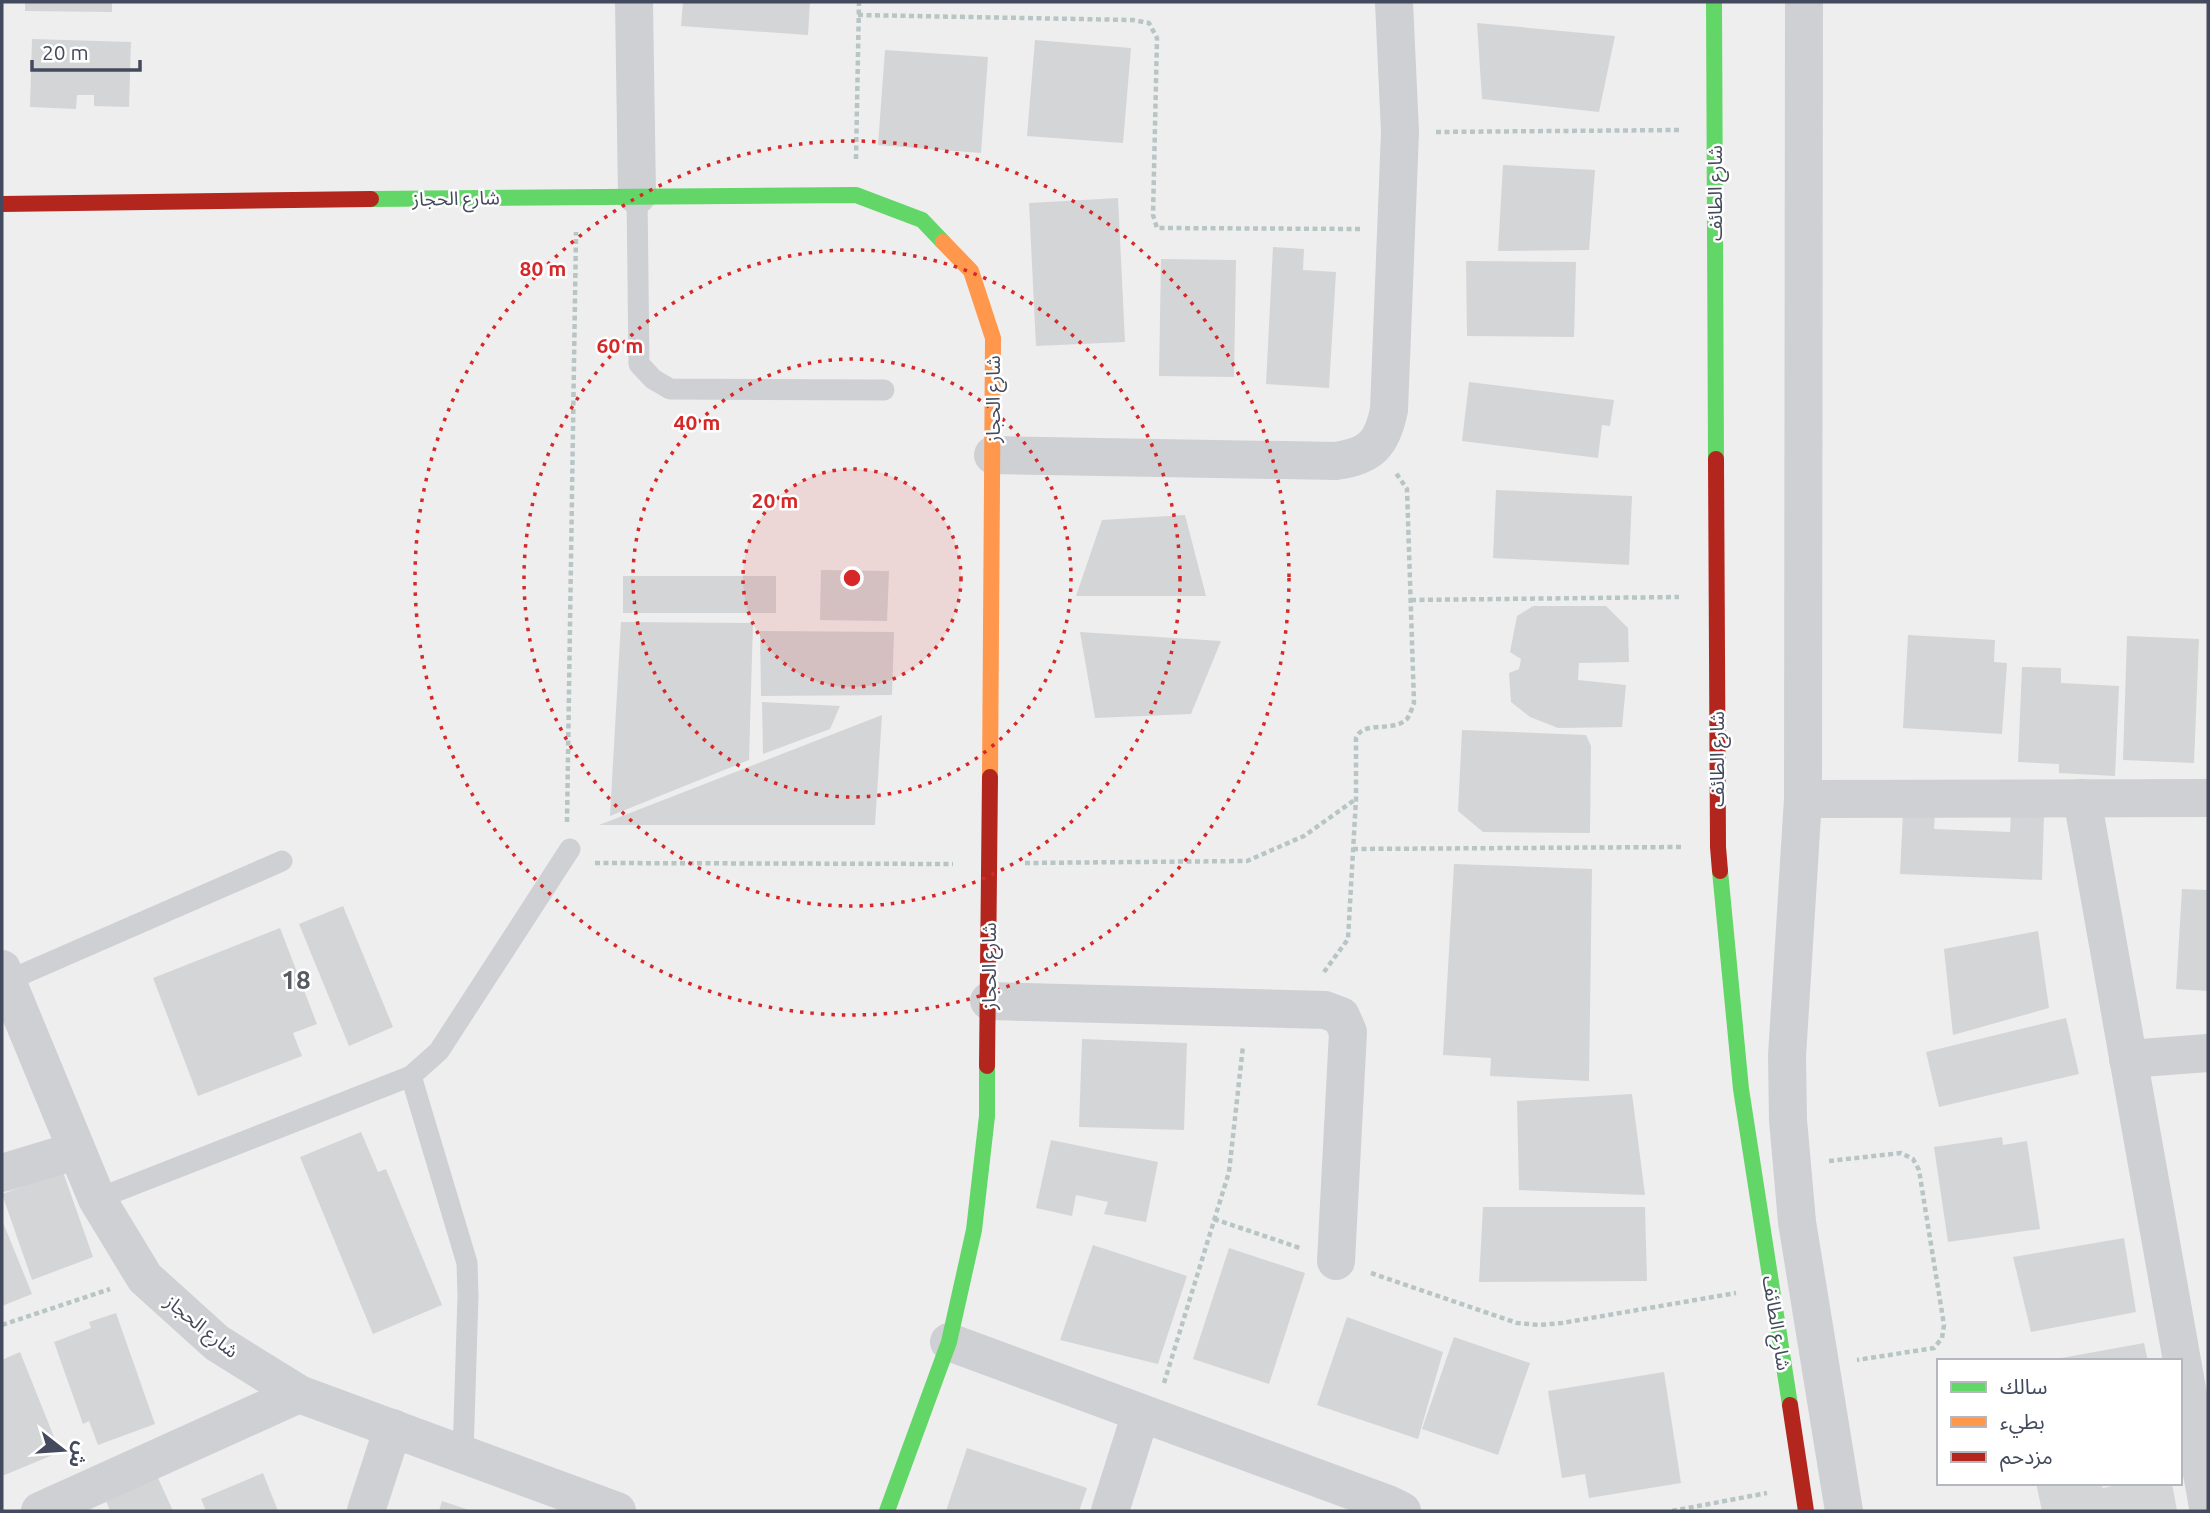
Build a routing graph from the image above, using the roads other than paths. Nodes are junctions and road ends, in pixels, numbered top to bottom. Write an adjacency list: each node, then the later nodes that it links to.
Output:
1 (634, 2): 5 (street)
2 (1394, 2): 8 (street)
3 (1714, 2): 38 (street, شارع الطائف)
4 (1804, 2): 11 (street, شارع الطائف)
5 (637, 195): 6 (street, شارع الحجاز); 7 (lane); 8 (street, شارع الحجاز)
6 (2, 204)
7 (884, 390)
8 (993, 455): 15 (street, شارع الحجاز)
9 (2082, 798): 10 (street); 11 (street); 17 (street)
10 (2208, 798)
11 (1803, 799): 39 (street, شارع الطائف)
12 (570, 849): 18 (lane)
13 (282, 861): 14 (lane)
14 (4, 975): 19 (street, شارع الحجاز)
15 (989, 1001): 22 (street); 23 (street, شارع الحجاز)
16 (2208, 1053): 17 (street)
17 (2128, 1059): 24 (street)
18 (411, 1076): 21 (lane); 29 (lane)
19 (75, 1151): 20 (street); 21 (street, شارع الحجاز)
20 (2, 1173)
21 (97, 1199): 26 (street, شارع الحجاز)
22 (1336, 1261)
23 (949, 1342): 27 (street); 35 (street, شارع الحجاز)
24 (2182, 1359)
25 (2182, 1361): 31 (street)
26 (299, 1394): 28 (street, شارع الحجاز); 32 (street)
27 (1147, 1415): 36 (street); 37 (street)
28 (393, 1428): 29 (street, شارع الحجاز); 33 (street)
29 (463, 1454): 30 (street, شارع الحجاز)
30 (571, 1503): 34 (street, شارع الحجاز)
31 (2208, 1507)
32 (40, 1511)
33 (366, 1511)
34 (617, 1511)
35 (887, 1511)
36 (1110, 1511)
37 (1402, 1511)
38 (1806, 1511)
39 (1844, 1511)

